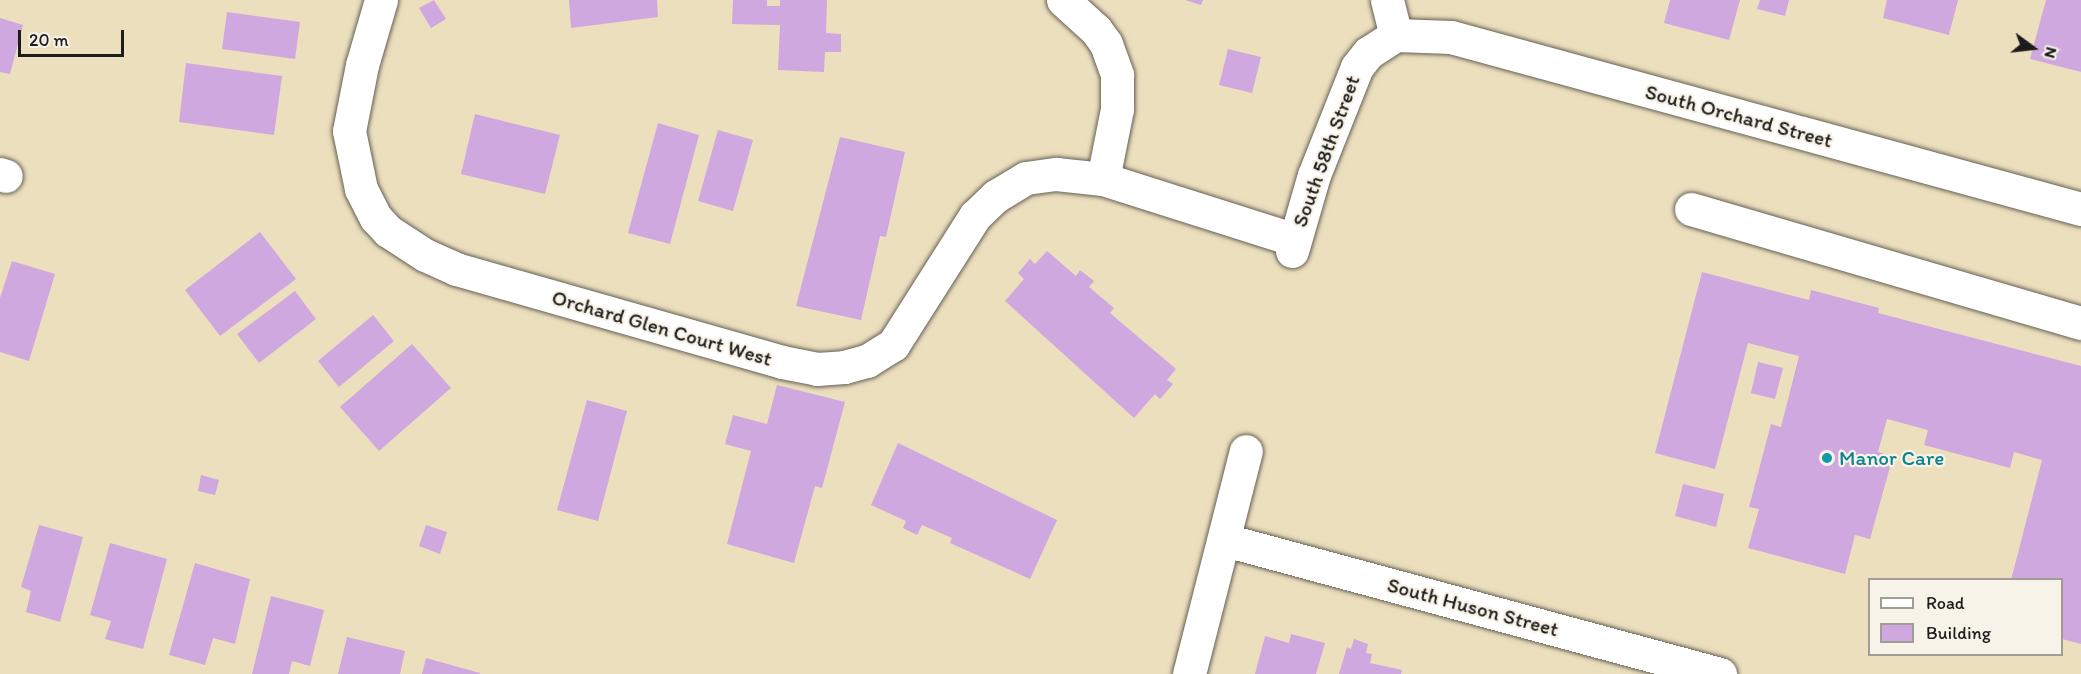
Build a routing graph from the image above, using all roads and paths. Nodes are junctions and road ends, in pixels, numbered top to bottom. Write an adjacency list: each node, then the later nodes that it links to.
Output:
1 (381, 0): 5 (street, Orchard Glen Court West)
2 (1063, 0): 5 (street)
3 (1387, 0): 4 (street)
4 (1396, 35): 6 (street, South Orchard Street); 8 (street, South 58th Street)
5 (1103, 179): 8 (street, Orchard Glen Court West)
6 (2081, 209)
7 (1691, 210): 9 (street)
8 (1294, 245)
9 (2081, 323)
10 (1246, 451): 11 (street)
11 (1225, 540): 12 (street); 13 (street, South Huson Street)
12 (1189, 674)
13 (1720, 674)

